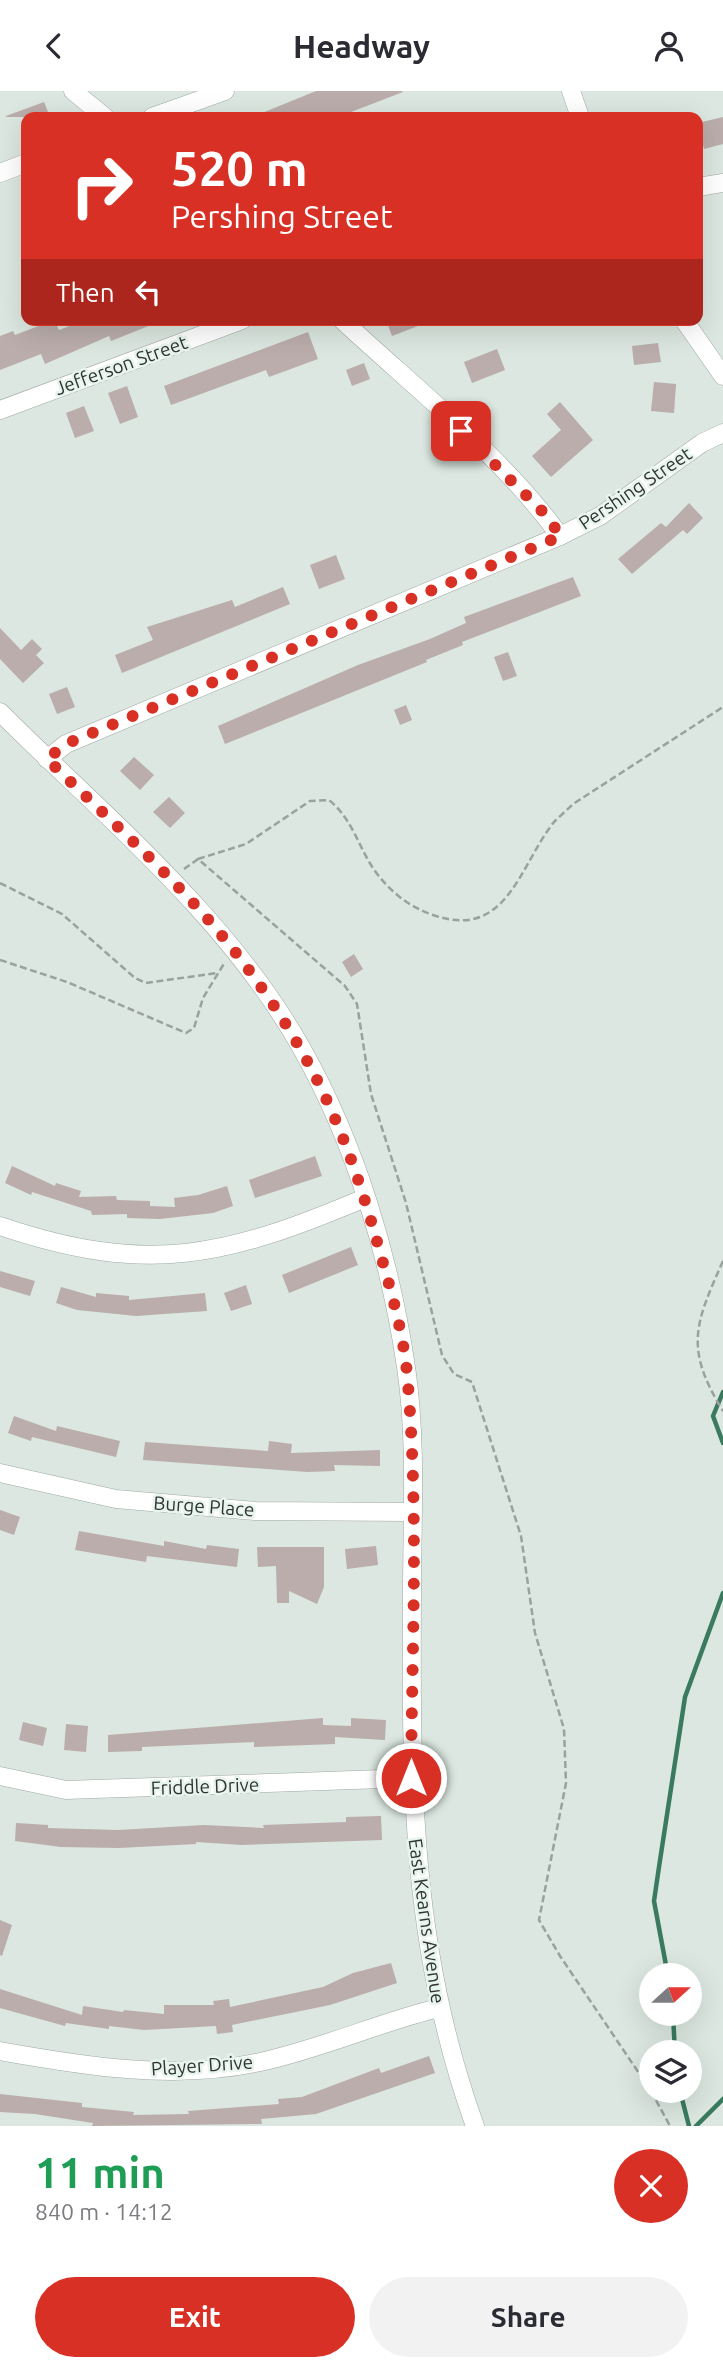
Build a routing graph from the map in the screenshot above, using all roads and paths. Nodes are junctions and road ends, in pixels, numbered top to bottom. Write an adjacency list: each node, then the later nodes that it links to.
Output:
1 (74, 91): 4 (street)
2 (225, 91): 5 (street)
3 (571, 91): 6 (street)
4 (99, 112)
5 (166, 112)
6 (578, 112)
7 (21, 165): 8 (street)
8 (0, 173)
9 (723, 183): 10 (street)
10 (703, 186)
11 (226, 326): 15 (street, Jefferson Street)
12 (348, 326): 17 (street)
13 (688, 326): 14 (street)
14 (723, 376)
15 (0, 410)
16 (723, 433): 17 (street, Pershing Street)
17 (561, 536): 20 (street, Pershing Street)
18 (723, 707): 21 (path)
19 (0, 712): 20 (street, East Kearns Avenue)
20 (47, 759): 24 (street, East Kearns Avenue)
21 (198, 859)
22 (0, 883): 23 (path)
23 (216, 973)
24 (365, 1198): 25 (street); 29 (street, East Kearns Avenue)
25 (0, 1226)
26 (723, 1261): 27 (path)
27 (723, 1411)
28 (0, 1473): 29 (street, Burge Place)
29 (412, 1512): 31 (street, East Kearns Avenue)
30 (0, 1776): 31 (street, Friddle Drive)
31 (411, 1778): 32 (street, East Kearns Avenue)
32 (438, 2008): 33 (street, Player Drive); 35 (street, East Kearns Avenue)
33 (0, 2051)
34 (658, 2103): 36 (path)
35 (475, 2126)
36 (670, 2126)

